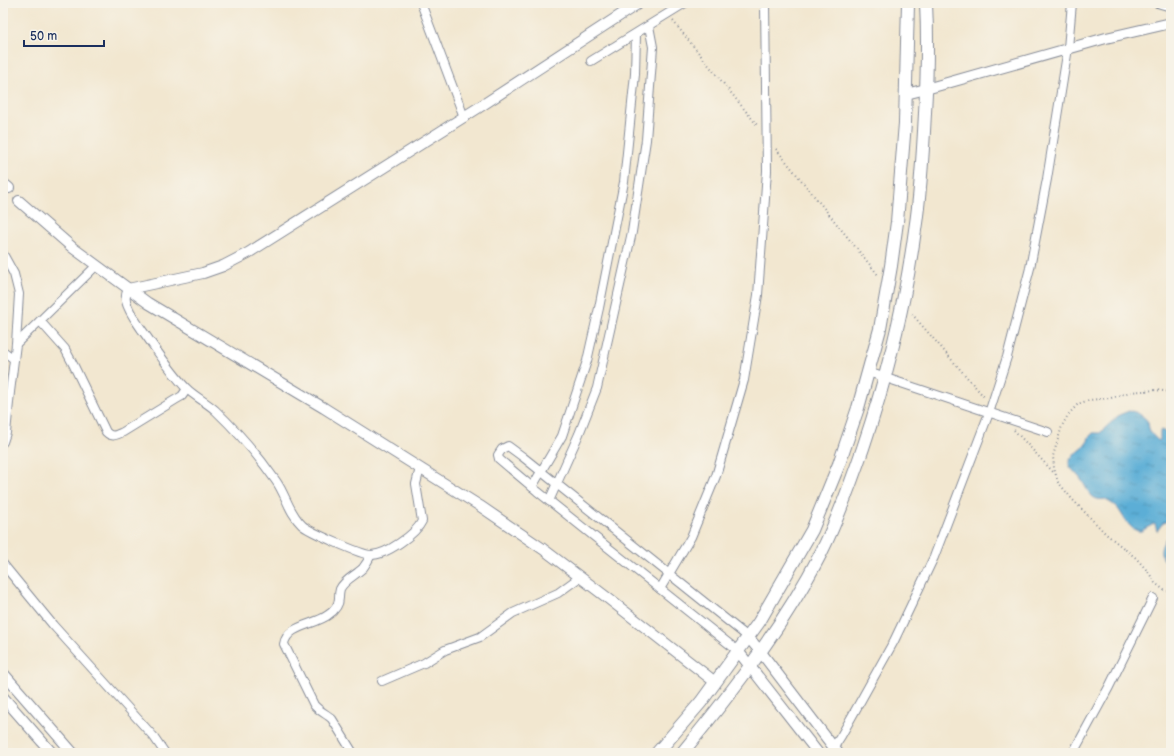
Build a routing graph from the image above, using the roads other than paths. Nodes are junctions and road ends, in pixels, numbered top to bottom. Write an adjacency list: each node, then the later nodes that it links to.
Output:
1 (421, 3): 17 (street)
2 (639, 3): 17 (street)
3 (685, 3): 11 (street)
4 (765, 3): 41 (street)
5 (908, 3): 16 (main road)
6 (926, 3): 15 (main road)
7 (1072, 3): 13 (street)
8 (1157, 3): 9 (street)
9 (1171, 7)
10 (1171, 23): 13 (street)
11 (648, 26): 12 (street); 36 (street)
12 (636, 34): 14 (street); 35 (street)
13 (1068, 48): 15 (street); 31 (street)
14 (591, 61)
15 (926, 89): 16 (street); 27 (main road)
16 (906, 94): 26 (main road)
17 (464, 117): 21 (street)
18 (19, 201): 20 (street)
19 (3, 254): 23 (street)
20 (96, 266): 21 (street); 22 (street)
21 (128, 289): 29 (street); 34 (street)
22 (40, 321): 23 (street); 29 (street)
23 (16, 344): 25 (street)
24 (3, 351): 25 (street)
25 (14, 359): 28 (street)
26 (868, 372): 27 (street); 45 (main road)
27 (885, 378): 31 (street); 47 (main road)
28 (10, 386): 30 (street); 33 (street)
29 (187, 389): 39 (street)
30 (3, 391)
31 (990, 409): 32 (street); 53 (street)
32 (1048, 432)
33 (3, 442)
34 (420, 468): 39 (street); 42 (street)
35 (541, 471): 36 (street); 37 (street); 37 (street)
36 (557, 484): 38 (street); 41 (street)
37 (532, 487): 38 (street)
38 (549, 501): 43 (street)
39 (371, 555): 57 (street)
40 (3, 564): 56 (street)
41 (669, 574): 43 (street); 45 (street)
42 (580, 577): 50 (street); 51 (street)
43 (660, 589): 46 (street)
44 (1153, 598): 61 (street)
45 (748, 637): 46 (main road); 47 (street)
46 (738, 651): 48 (street); 51 (main road)
47 (760, 651): 48 (main road); 53 (street)
48 (749, 666): 59 (main road); 60 (street)
49 (3, 673): 55 (street)
50 (382, 681)
51 (715, 682): 58 (main road)
52 (3, 698): 54 (street)
53 (834, 751)
54 (52, 753)
55 (74, 753)
56 (165, 753)
57 (353, 753)
58 (657, 753)
59 (682, 753)
60 (818, 753)
61 (1073, 753)

